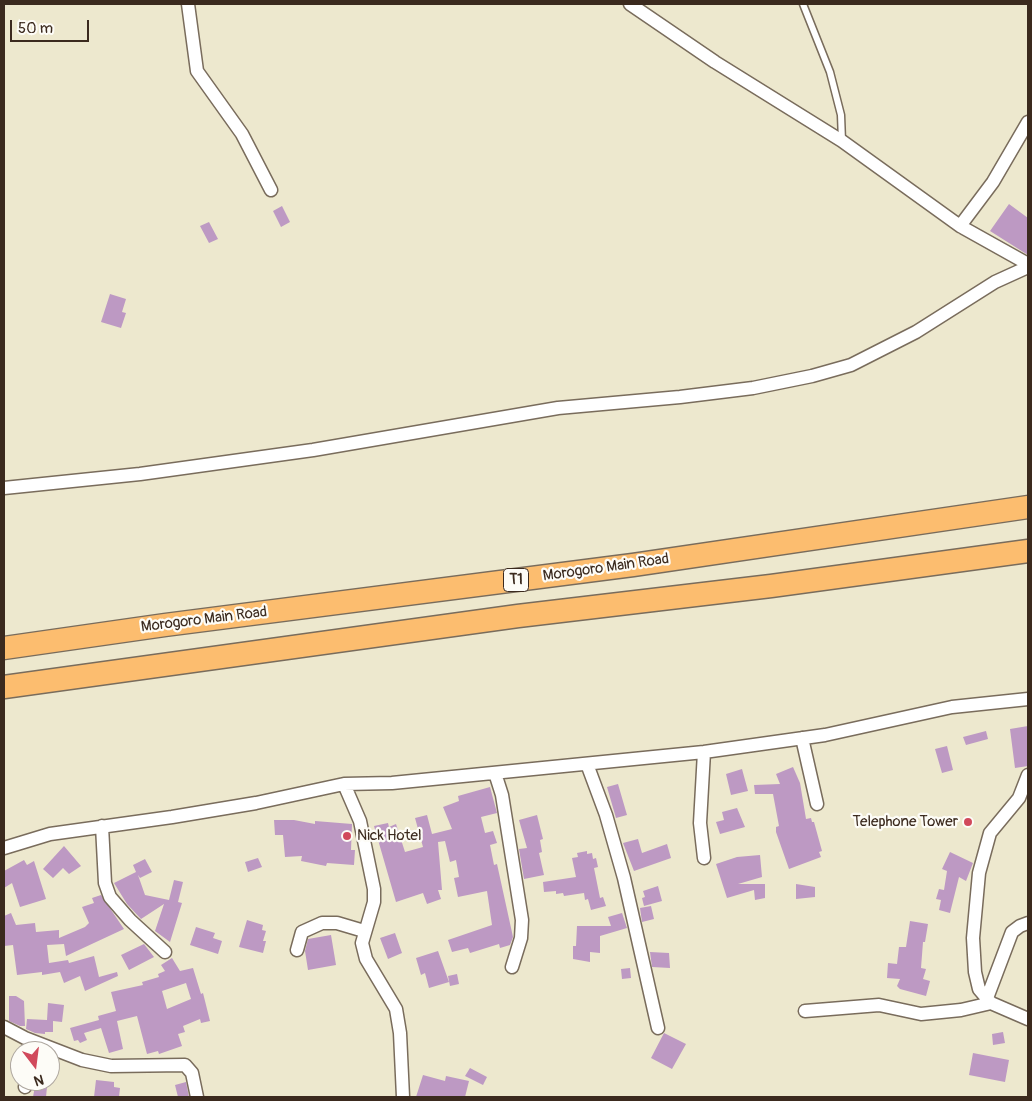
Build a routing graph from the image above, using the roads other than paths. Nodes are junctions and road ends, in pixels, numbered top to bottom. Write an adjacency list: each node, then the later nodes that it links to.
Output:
1 (188, 4): 6 (street)
2 (630, 4): 5 (street)
3 (802, 4): 5 (lane)
4 (1028, 122): 7 (street)
5 (842, 141): 7 (street)
6 (271, 190)
7 (960, 226): 8 (street)
8 (1028, 266): 9 (street)
9 (4, 488)
10 (1028, 507): 12 (highway, Morogoro Main Road / T1)
11 (1028, 551): 13 (highway)
12 (4, 648)
13 (4, 687)
14 (1028, 699): 15 (street)
15 (802, 738): 16 (street); 21 (street)
16 (704, 752): 17 (street); 24 (street)
17 (587, 764): 18 (street); 34 (street)
18 (495, 773): 20 (street); 29 (street)
19 (1028, 775): 30 (street)
20 (344, 784): 22 (street); 26 (street)
21 (817, 804)
22 (102, 826): 23 (street); 28 (street)
23 (4, 848)
24 (704, 858)
25 (1028, 923): 30 (street)
26 (364, 931): 27 (street); 38 (street)
27 (297, 950)
28 (165, 952)
29 (512, 967)
30 (989, 1001): 31 (street); 32 (street)
31 (805, 1011)
32 (1028, 1019)
33 (4, 1027): 35 (street)
34 (658, 1028)
35 (23, 1041)
36 (60, 1054): 37 (street)
37 (197, 1097)
38 (403, 1097)

